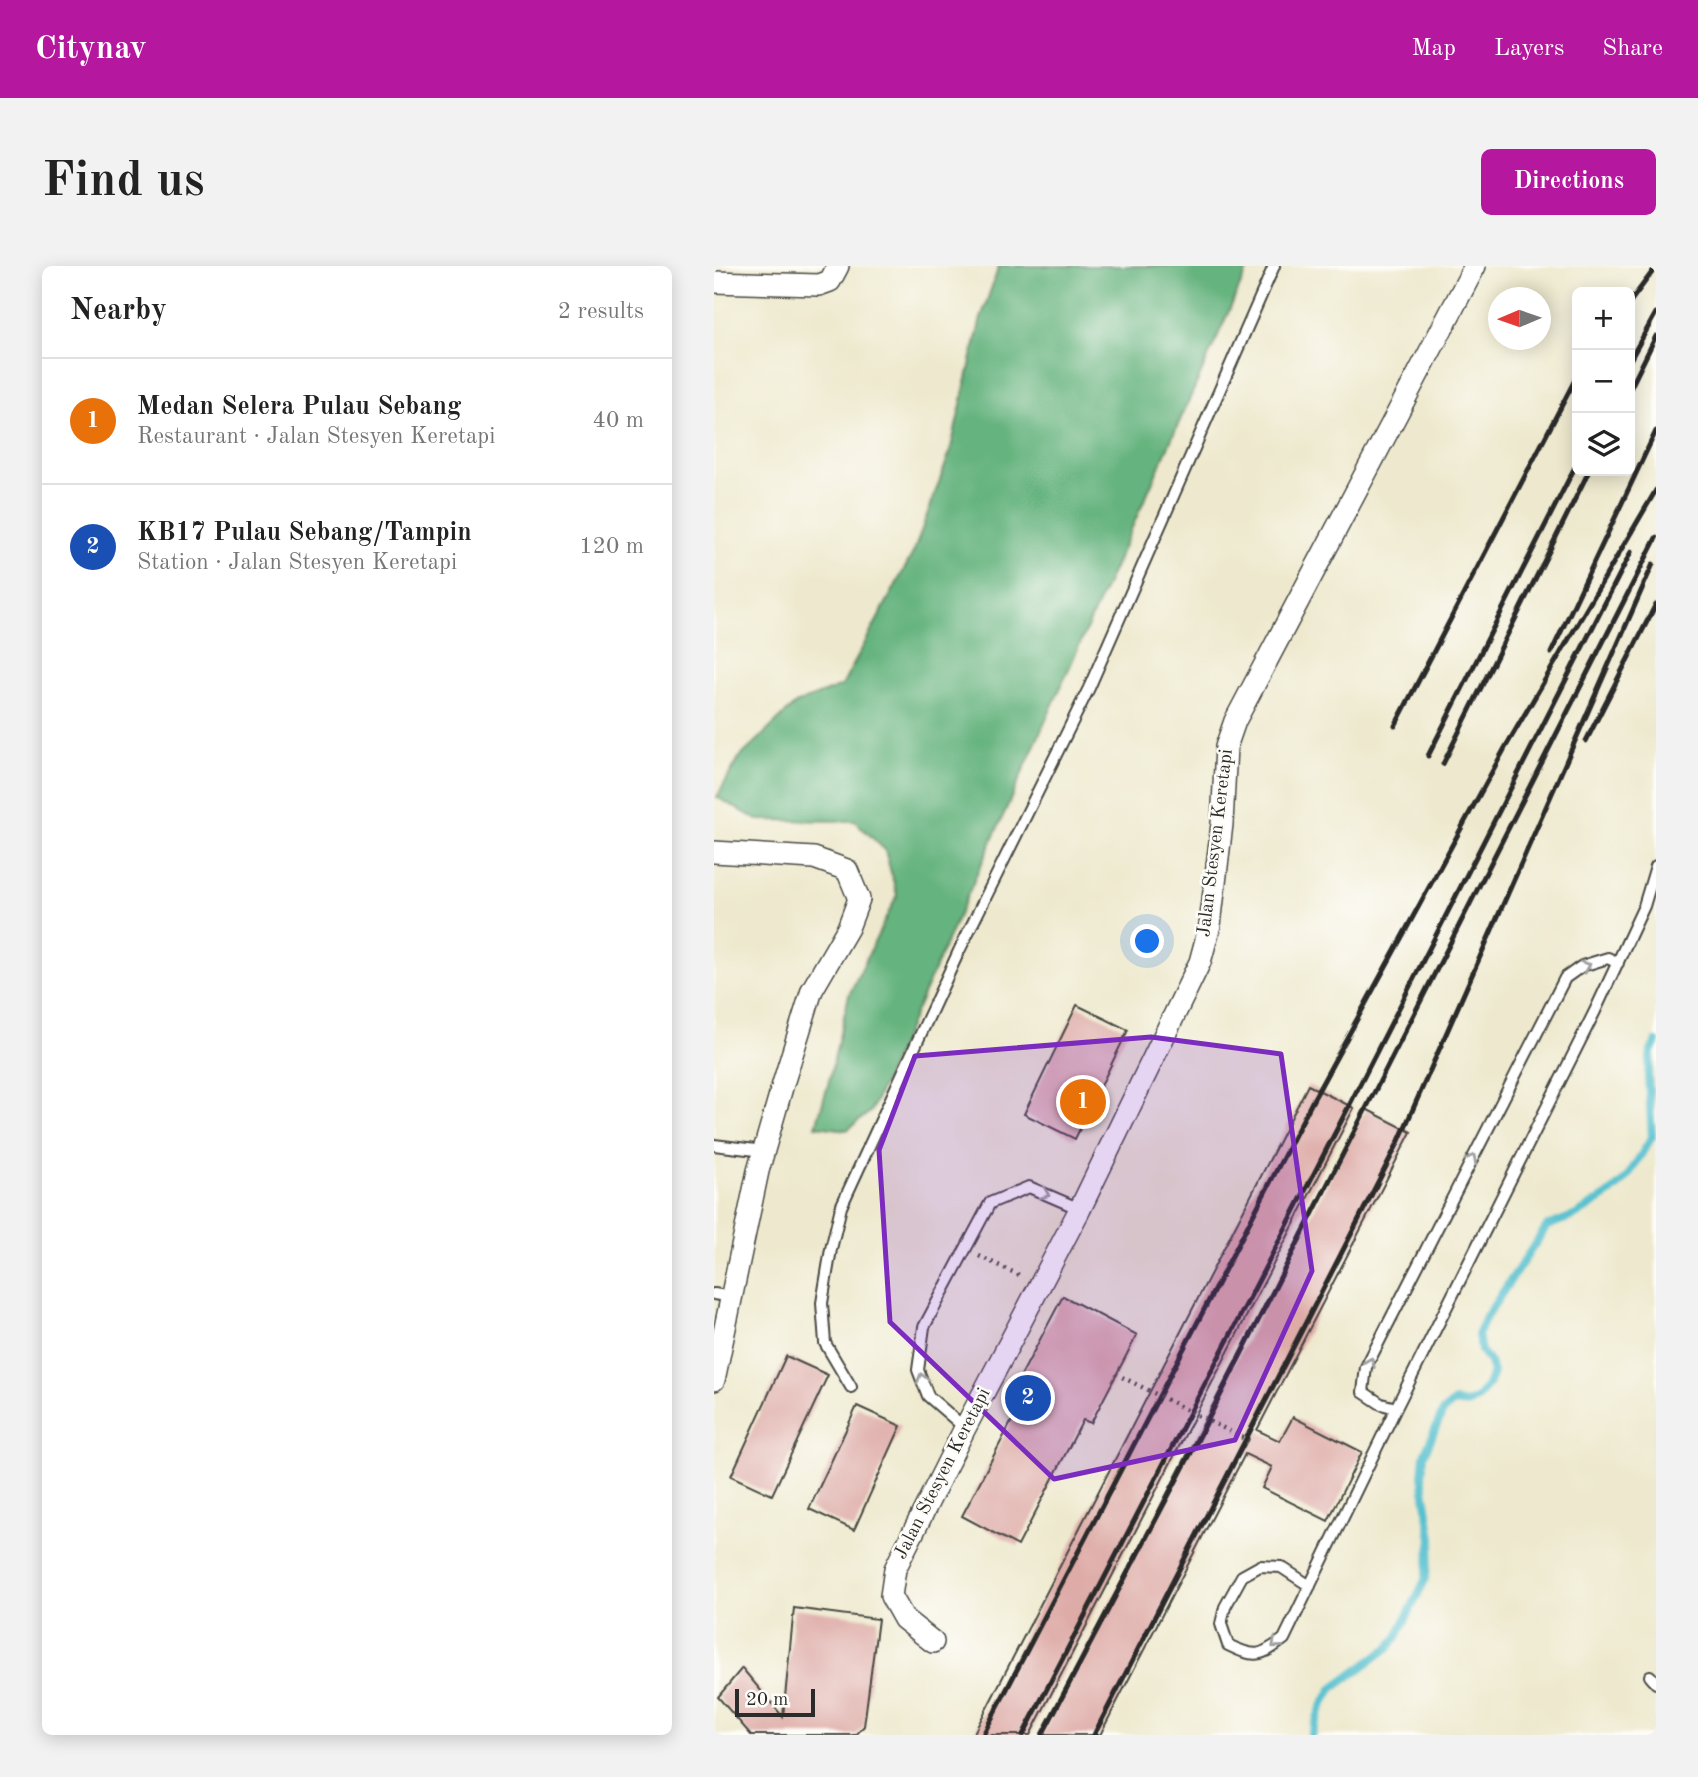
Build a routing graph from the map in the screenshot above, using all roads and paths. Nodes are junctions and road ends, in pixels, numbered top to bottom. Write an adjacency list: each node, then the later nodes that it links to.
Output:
1 (838, 266): 4 (street)
2 (1274, 266): 14 (lane)
3 (1475, 266): 10 (street, Jalan Stesyen Keretapi)
4 (714, 282)
5 (714, 852): 9 (street)
6 (1656, 866): 7 (lane)
7 (1618, 963): 15 (lane); 15 (lane, one-way to 7)
8 (714, 1145): 9 (lane)
9 (764, 1151): 11 (street)
10 (1080, 1209): 16 (street, Jalan Stesyen Keretapi); 16 (lane, one-way to 10)
11 (723, 1296): 13 (street)
12 (1116, 1374): 17 (path, bridge)
13 (714, 1380)
14 (851, 1387)
15 (1396, 1408): 18 (lane)
16 (965, 1428): 19 (street, Jalan Stesyen Keretapi)
17 (1251, 1442)
18 (1310, 1586): 18 (lane, one-way to 18)
19 (933, 1642)

